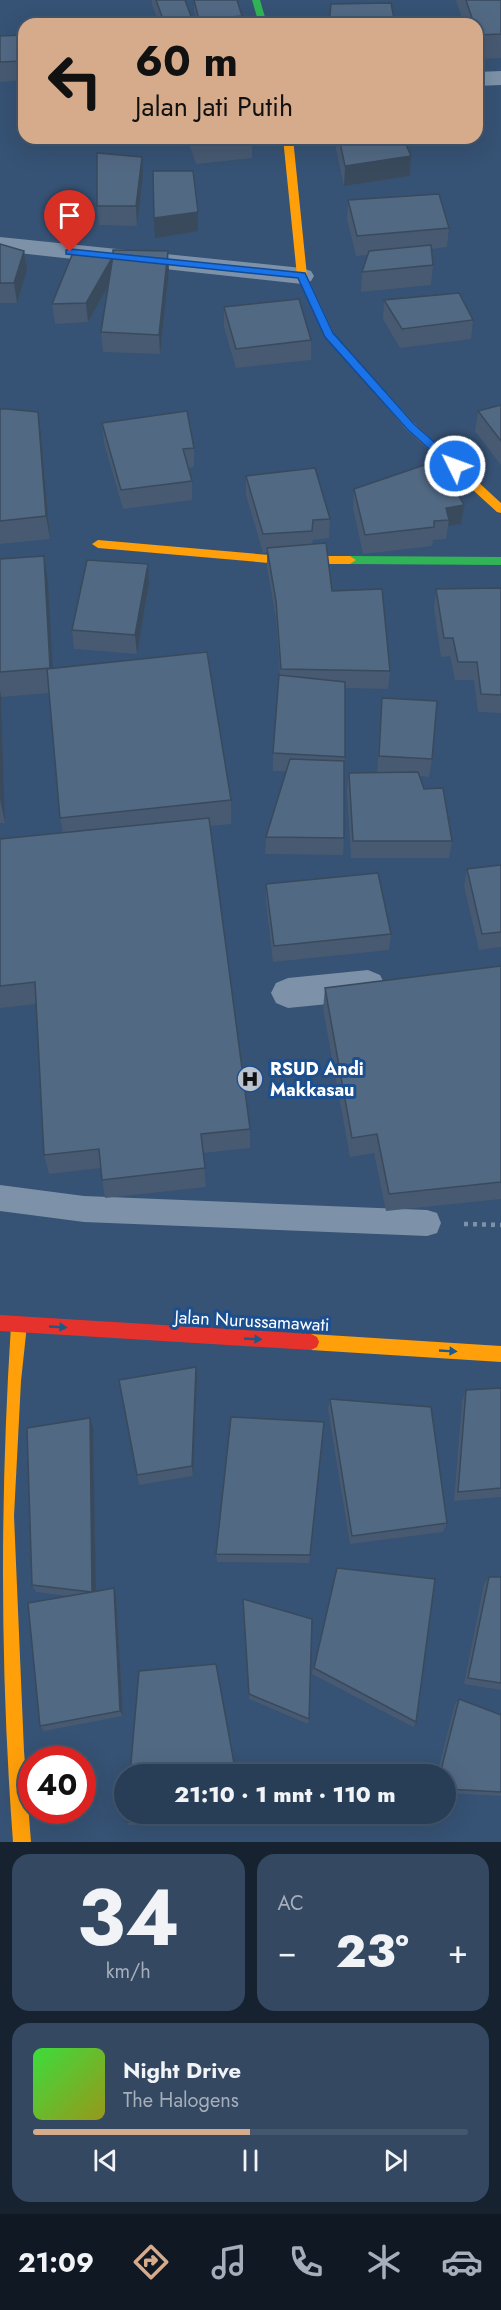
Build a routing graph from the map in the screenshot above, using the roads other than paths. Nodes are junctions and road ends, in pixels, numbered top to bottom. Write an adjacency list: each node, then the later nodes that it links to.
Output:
1 (256, 0): 2 (street)
2 (261, 18)
3 (501, 78): 4 (street)
4 (483, 79)
5 (289, 144): 7 (street)
6 (0, 244): 7 (street)
7 (302, 276): 8 (street)
8 (501, 509)
9 (98, 544): 10 (street)
10 (501, 561)
11 (403, 981): 12 (street)
12 (288, 993)
13 (0, 1198): 14 (lane)
14 (428, 1223)
15 (0, 1323): 16 (street, Jalan Nurussamawati)
16 (19, 1325): 17 (street, Jalan Nurussamawati, one-way to 17); 18 (street)
17 (501, 1354)
18 (22, 1842)

